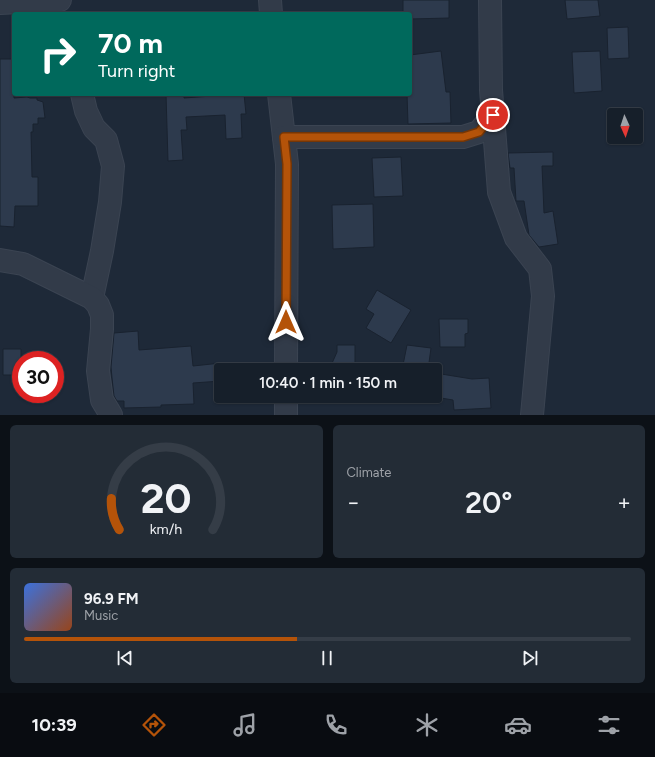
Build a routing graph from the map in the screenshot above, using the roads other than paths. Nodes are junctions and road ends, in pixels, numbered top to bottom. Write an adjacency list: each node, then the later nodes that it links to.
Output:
1 (60, 0): 5 (street)
2 (68, 0): 6 (street)
3 (270, 0): 7 (street)
4 (490, 0): 10 (street)
5 (0, 3)
6 (67, 12)
7 (271, 12)
8 (82, 96): 13 (street)
9 (280, 96): 11 (street)
10 (493, 115): 11 (street); 18 (street)
11 (284, 137): 14 (street)
12 (0, 260): 13 (street)
13 (92, 298): 16 (street)
14 (286, 363)
15 (286, 403): 17 (street)
16 (111, 415)
17 (286, 415)
18 (532, 415)

